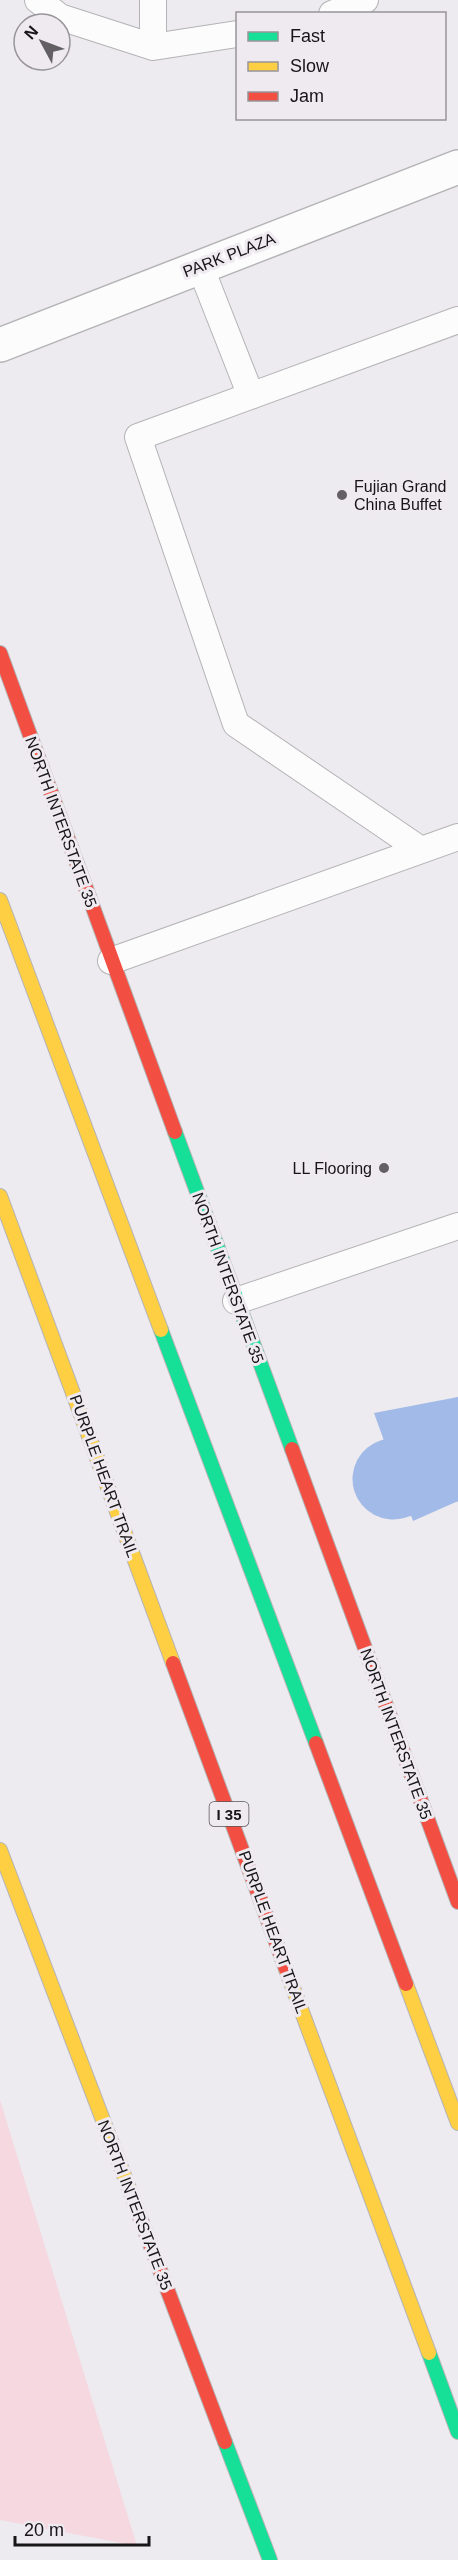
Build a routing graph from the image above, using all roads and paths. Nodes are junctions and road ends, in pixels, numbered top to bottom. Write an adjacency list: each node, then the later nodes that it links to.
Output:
1 (38, 0): 6 (lane)
2 (153, 0): 6 (lane)
3 (365, 0): 4 (lane)
4 (337, 12)
5 (236, 34): 6 (lane)
6 (153, 47)
7 (458, 167): 8 (street, PARK PLAZA)
8 (200, 266): 10 (street, PARK PLAZA); 11 (lane)
9 (458, 320): 11 (lane)
10 (0, 345)
11 (251, 396): 14 (lane)
12 (0, 653): 16 (main road, NORTH INTERSTATE 35)
13 (458, 837): 14 (lane)
14 (421, 850): 16 (lane)
15 (0, 900): 22 (main road)
16 (111, 961): 19 (main road, NORTH INTERSTATE 35)
17 (0, 1196): 23 (main road, PURPLE HEART TRAIL / I 35)
18 (458, 1226): 19 (lane)
19 (237, 1301): 21 (main road, NORTH INTERSTATE 35)
20 (0, 1850): 24 (main road, NORTH INTERSTATE 35)
21 (456, 1891)
22 (458, 2123)
23 (458, 2432)
24 (270, 2560)

